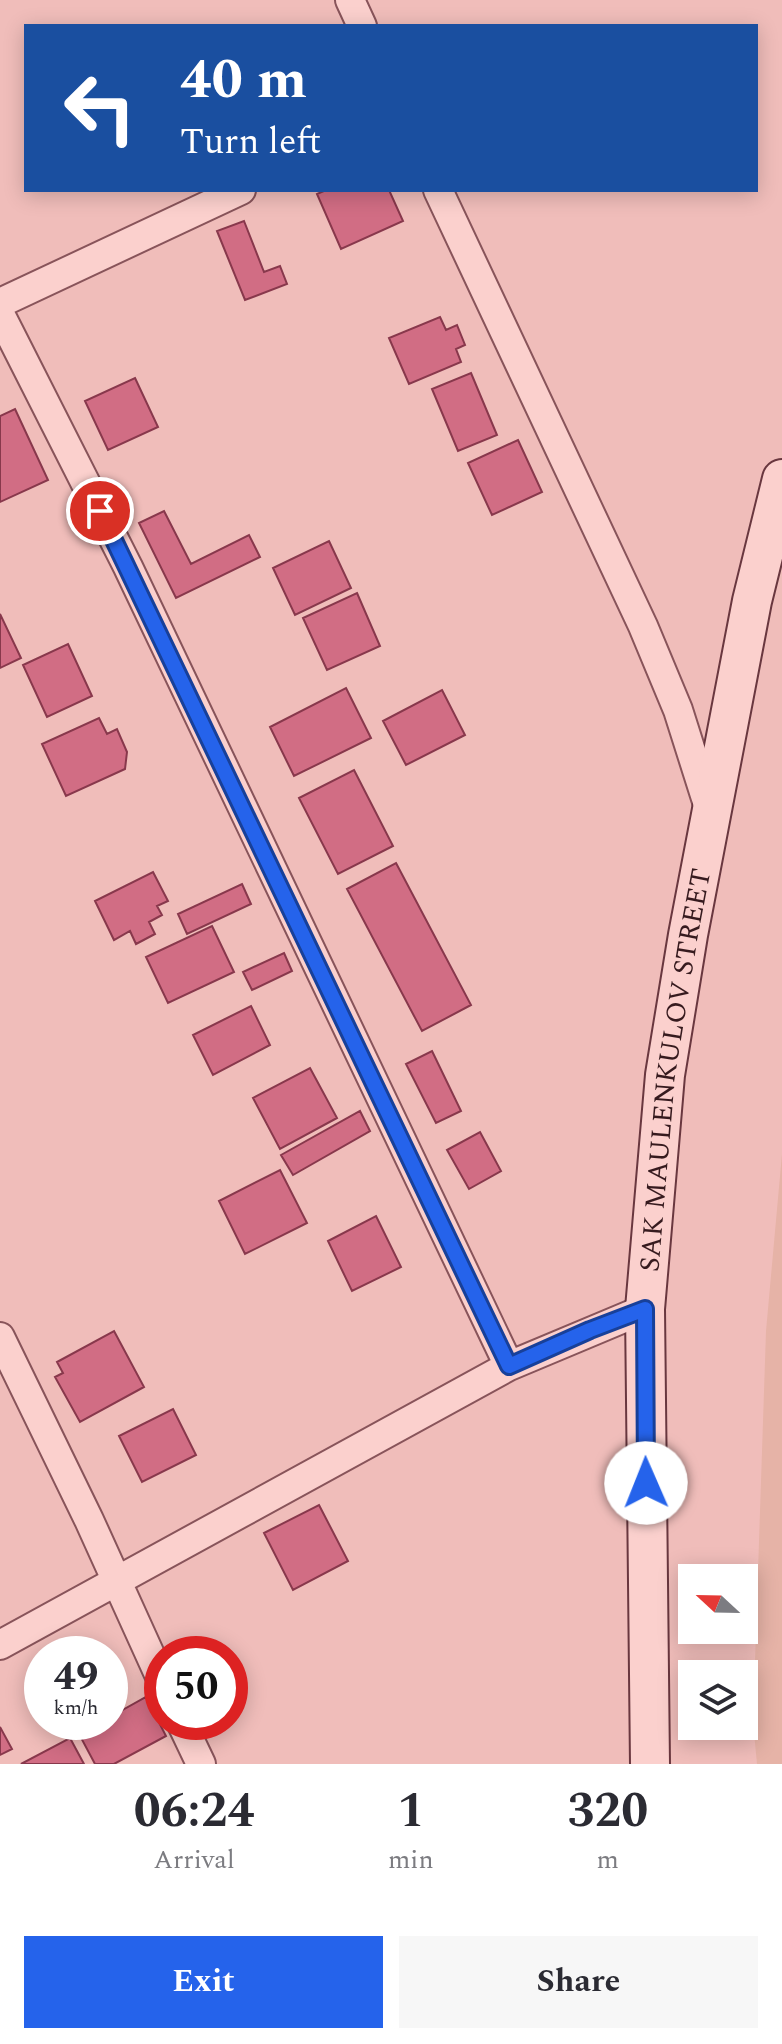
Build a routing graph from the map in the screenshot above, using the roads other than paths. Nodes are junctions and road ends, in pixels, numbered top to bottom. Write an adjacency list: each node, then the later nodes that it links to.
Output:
1 (350, 0): 2 (street)
2 (361, 24)
3 (237, 192): 5 (street)
4 (439, 192): 8 (street)
5 (0, 303)
6 (0, 314): 11 (street)
7 (782, 479): 8 (main road, SAK MAULENKULOV STREET)
8 (711, 815): 9 (main road, SAK MAULENKULOV STREET)
9 (645, 1309): 11 (street); 17 (main road, SAK MAULENKULOV STREET)
10 (0, 1337): 12 (street)
11 (509, 1366): 12 (street)
12 (116, 1582): 13 (street); 14 (street)
13 (144, 1642)
14 (0, 1645)
15 (190, 1740): 16 (street)
16 (201, 1764)
17 (650, 1764)

